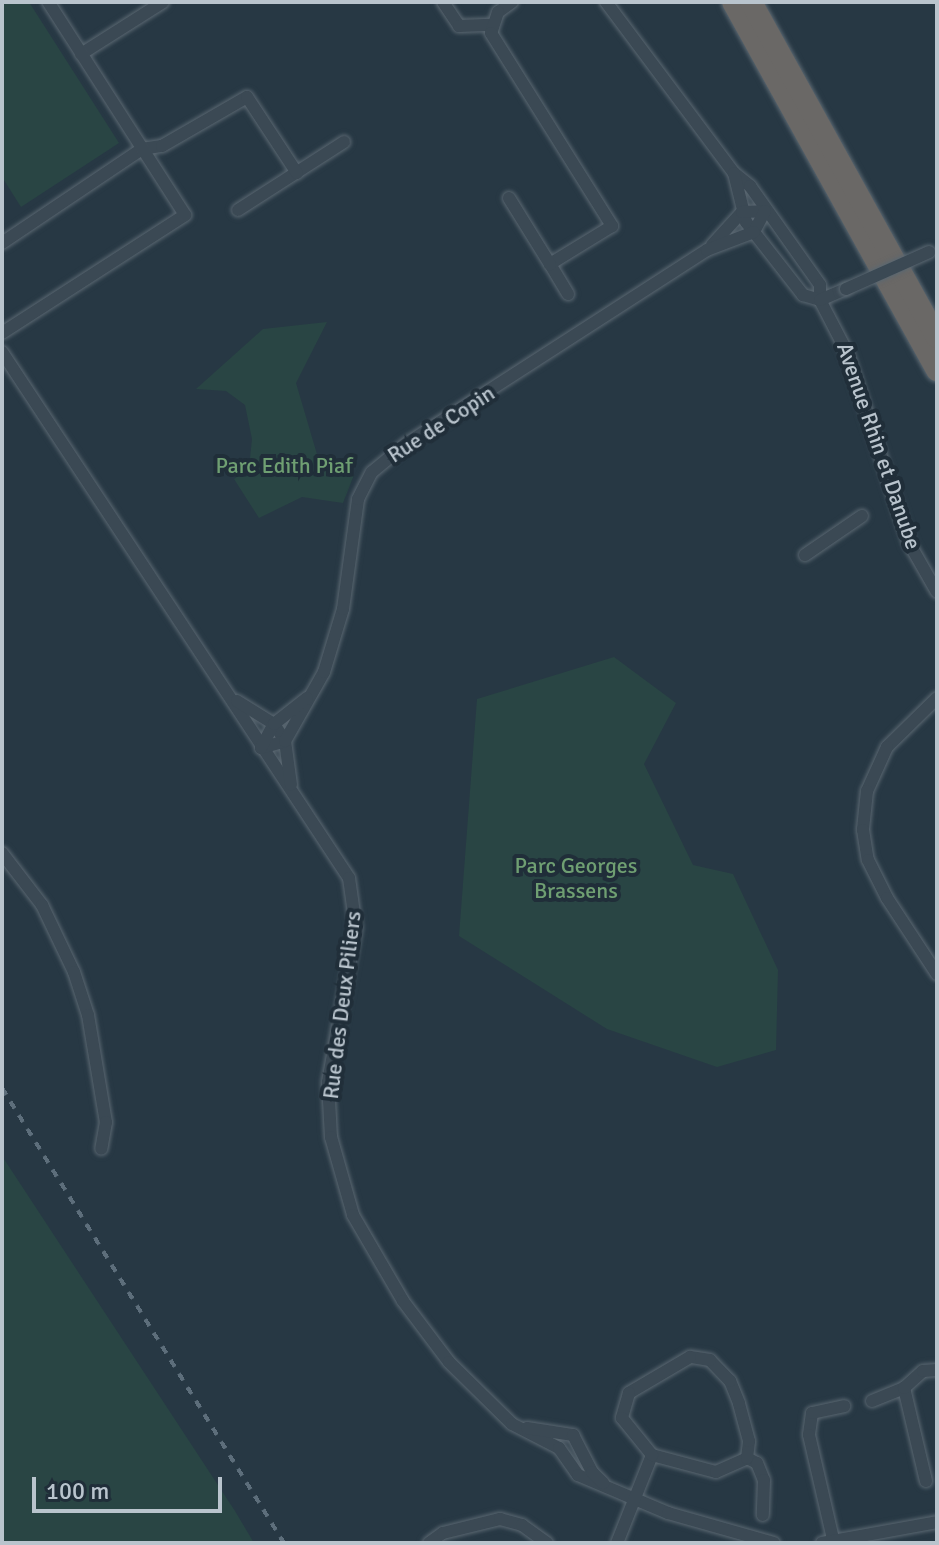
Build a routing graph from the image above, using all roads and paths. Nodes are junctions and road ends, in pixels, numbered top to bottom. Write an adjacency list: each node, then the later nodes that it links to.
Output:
1 (48, 2): 9 (street)
2 (163, 2): 9 (street)
3 (443, 2): 8 (street)
4 (512, 2): 8 (street)
5 (606, 2): 13 (street, Avenue Rhin et Danube)
6 (733, 2): 28 (highway)
7 (751, 2): 26 (highway)
8 (492, 29): 22 (street)
9 (81, 54): 11 (street)
10 (344, 142): 12 (street)
11 (142, 149): 12 (street); 19 (street); 25 (street)
12 (297, 173): 15 (street)
13 (734, 173): 16 (street, Avenue Rhin et Danube); 17 (street)
14 (509, 198): 22 (street)
15 (238, 210)
16 (765, 211): 17 (street); 18 (street); 24 (street, Avenue Rhin et Danube)
17 (742, 212): 18 (street); 20 (street, Rue de Copin)
18 (754, 232): 20 (street, Rue de Copin); 24 (street)
19 (2, 243)
20 (707, 250): 33 (street, Rue de Copin)
21 (933, 250): 24 (street, bridge)
22 (550, 264): 23 (street)
23 (568, 294)
24 (820, 300): 31 (street, Avenue Rhin et Danube)
25 (2, 333)
26 (937, 337)
27 (2, 352): 32 (street, Rue des Deux Piliers)
28 (937, 370)
29 (862, 516): 30 (street)
30 (805, 555)
31 (937, 592)
32 (228, 694): 35 (street, Rue des Deux Piliers); 37 (street, Rue des Deux Piliers)
33 (312, 694): 35 (street); 36 (street, Rue de Copin)
34 (937, 698): 40 (street)
35 (274, 724): 36 (street, Rue des Deux Piliers); 37 (street)
36 (285, 741): 37 (street); 38 (street, Rue des Deux Piliers)
37 (261, 748): 38 (street, Rue des Deux Piliers)
38 (291, 785): 46 (street, Rue des Deux Piliers)
39 (2, 853): 41 (street)
40 (937, 974)
41 (101, 1149)
42 (937, 1370): 43 (street)
43 (904, 1388): 44 (street); 49 (street)
44 (872, 1401)
45 (844, 1406): 59 (street)
46 (512, 1424): 50 (street, Rue des Deux Piliers); 50 (street, Rue des Deux Piliers)
47 (652, 1455): 48 (street); 48 (street); 51 (street)
48 (747, 1458): 52 (street)
49 (926, 1481)
50 (611, 1490): 51 (street, Rue des Deux Piliers)
51 (635, 1500): 56 (street); 57 (street, Rue des Deux Piliers)
52 (763, 1515)
53 (937, 1522): 59 (street)
54 (429, 1543): 55 (street)
55 (547, 1543)
56 (617, 1543)
57 (774, 1543)
58 (822, 1543): 59 (street)
59 (834, 1543)

